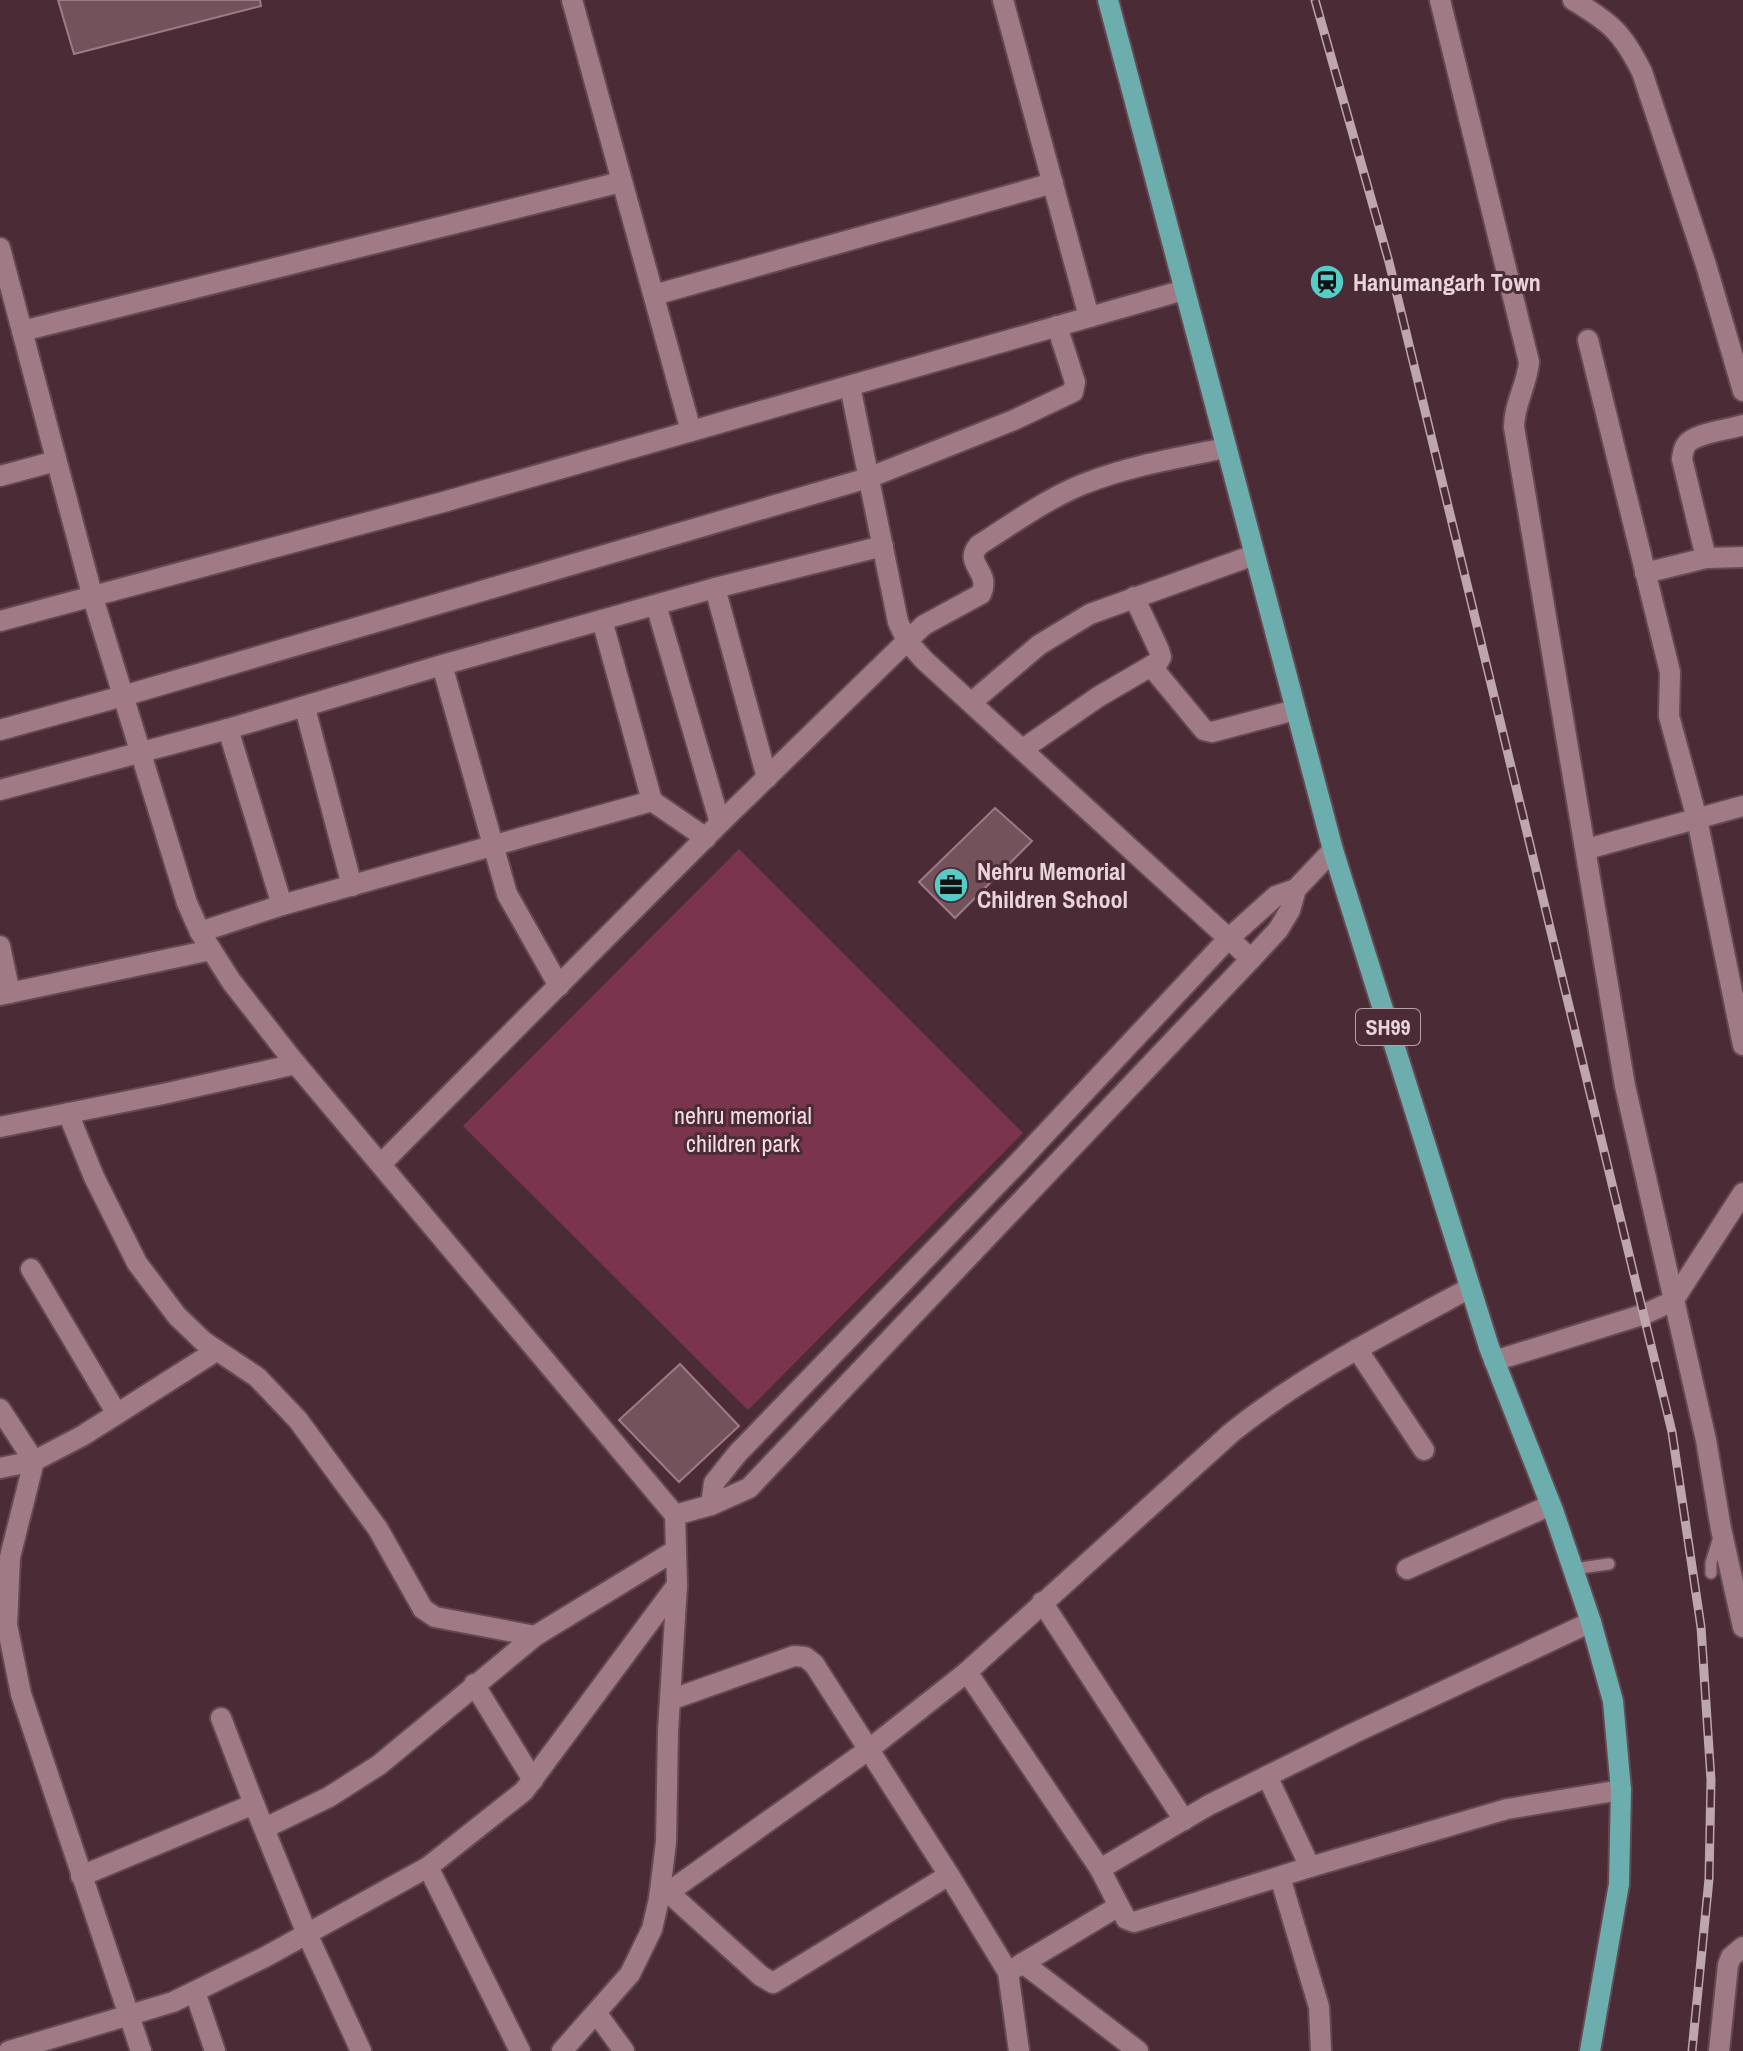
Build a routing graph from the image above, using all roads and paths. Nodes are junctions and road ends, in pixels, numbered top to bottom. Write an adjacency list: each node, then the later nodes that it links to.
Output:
1 (572, 0): 6 (street)
2 (1108, 0): 9 (main road, SH99)
3 (1440, 0): 53 (street)
4 (1573, 0): 17 (street)
5 (1009, 1): 7 (street)
6 (621, 182): 11 (street); 14 (street)
7 (1053, 183): 11 (street); 12 (street)
8 (0, 248): 10 (street)
9 (1184, 290): 12 (street); 20 (main road, SH99)
10 (6, 292): 14 (street)
11 (654, 295): 19 (street)
12 (1089, 317): 13 (street)
13 (1057, 326): 16 (street); 23 (street)
14 (22, 331): 21 (street)
15 (1588, 340): 28 (street)
16 (850, 386): 19 (street); 23 (street)
17 (1743, 391)
18 (1743, 425): 27 (street)
19 (691, 431): 31 (street)
20 (1226, 448): 25 (main road, SH99); 35 (street)
21 (56, 461): 22 (street); 31 (street)
22 (0, 476)
23 (868, 478): 24 (street); 38 (street)
24 (883, 546): 29 (street); 35 (street)
25 (1254, 555): 30 (street); 41 (main road, SH99)
26 (1743, 557): 27 (street)
27 (1706, 558): 28 (street)
28 (1645, 573): 50 (street)
29 (715, 588): 32 (street); 46 (street)
30 (1134, 597): 37 (street); 39 (street)
31 (93, 598): 34 (street); 38 (street)
32 (656, 605): 33 (street); 51 (street)
33 (602, 620): 36 (street); 48 (street)
34 (0, 621)
35 (907, 641): 39 (street); 46 (street)
36 (442, 665): 40 (street); 52 (street)
37 (1151, 666): 41 (street); 44 (street)
38 (123, 696): 43 (street); 45 (street)
39 (972, 702): 44 (street)
40 (305, 708): 42 (street); 55 (street)
41 (1295, 710): 54 (main road, SH99)
42 (228, 729): 45 (street); 57 (street)
43 (0, 730)
44 (1023, 749): 59 (street)
45 (138, 752): 47 (street); 58 (street)
46 (767, 778): 51 (street)
47 (0, 790)
48 (652, 801): 51 (street); 52 (street)
49 (1743, 806): 50 (street)
50 (1697, 819): 53 (street); 65 (street)
51 (713, 830): 63 (street)
52 (493, 846): 55 (street); 63 (street)
53 (1587, 849): 75 (street)
54 (1333, 850): 56 (street); 74 (main road, SH99)
55 (352, 886): 57 (street)
56 (1296, 889): 59 (street); 62 (street)
57 (282, 905): 58 (street)
58 (200, 932): 61 (street)
59 (1228, 939): 62 (street); 70 (street)
60 (0, 946): 64 (street)
61 (211, 950): 64 (street); 66 (street)
62 (1251, 959): 71 (street)
63 (559, 986): 69 (street)
64 (5, 994)
65 (1743, 1045)
66 (296, 1064): 67 (street); 69 (street)
67 (68, 1113): 68 (street); 77 (street)
68 (0, 1127)
69 (381, 1164): 86 (street)
70 (1017, 1164): 71 (street); 84 (street)
71 (1038, 1183): 84 (street)
72 (1743, 1193): 75 (street)
73 (31, 1269): 80 (street)
74 (1470, 1288): 76 (street); 78 (main road, SH99)
75 (1673, 1301): 78 (street); 87 (street)
76 (1357, 1349): 81 (street); 96 (street)
77 (216, 1351): 80 (street); 99 (street)
78 (1494, 1361): 85 (main road, SH99)
79 (0, 1409): 82 (street)
80 (117, 1414): 82 (street)
81 (1424, 1450)
82 (34, 1461): 83 (street); 89 (street)
83 (0, 1468)
84 (711, 1505): 86 (street)
85 (1551, 1505): 91 (street); 92 (main road, SH99)
86 (675, 1515): 88 (street)
87 (1721, 1529): 93 (street); 94 (lane)
88 (676, 1550): 95 (street); 99 (street)
89 (5, 1551): 115 (street)
90 (1609, 1564): 92 (lane)
91 (1407, 1569)
92 (1573, 1569): 97 (main road, SH99)
93 (1738, 1570): 98 (street)
94 (1711, 1573)
95 (677, 1585): 102 (street); 106 (street)
96 (1042, 1602): 100 (street); 109 (street)
97 (1591, 1622): 105 (street); 107 (main road, SH99)
98 (1743, 1627)
99 (535, 1636): 101 (street)
100 (967, 1672): 104 (street); 113 (street)
101 (474, 1684): 106 (street); 110 (street)
102 (670, 1700): 104 (street); 117 (street)
103 (221, 1718): 108 (street)
104 (868, 1750): 114 (street); 117 (street)
105 (1267, 1776): 109 (street); 112 (street)
106 (533, 1780): 111 (street)
107 (1621, 1790): 112 (street); 135 (main road, SH99)
108 (254, 1804): 110 (street); 115 (street)
109 (1184, 1820): 113 (street)
110 (265, 1828): 119 (street)
111 (428, 1867): 119 (street); 130 (street)
112 (1310, 1867): 116 (street)
113 (1100, 1869): 118 (street)
114 (949, 1875): 117 (street); 121 (street)
115 (81, 1876): 124 (street)
116 (1280, 1877): 118 (street); 134 (street)
117 (664, 1895): 123 (street)
118 (1119, 1906): 121 (street)
119 (307, 1934): 122 (street); 129 (street)
120 (1743, 1947): 136 (street)
121 (1015, 1968): 125 (street); 133 (street)
122 (195, 1992): 124 (street); 128 (street)
123 (597, 2014): 131 (street); 132 (street)
124 (128, 2016): 126 (street); 127 (street)
125 (1012, 2048)
126 (9, 2051)
127 (141, 2051)
128 (215, 2051)
129 (361, 2051)
130 (520, 2051)
131 (562, 2051)
132 (624, 2051)
133 (1138, 2051)
134 (1321, 2051)
135 (1590, 2051)
136 (1719, 2051)

